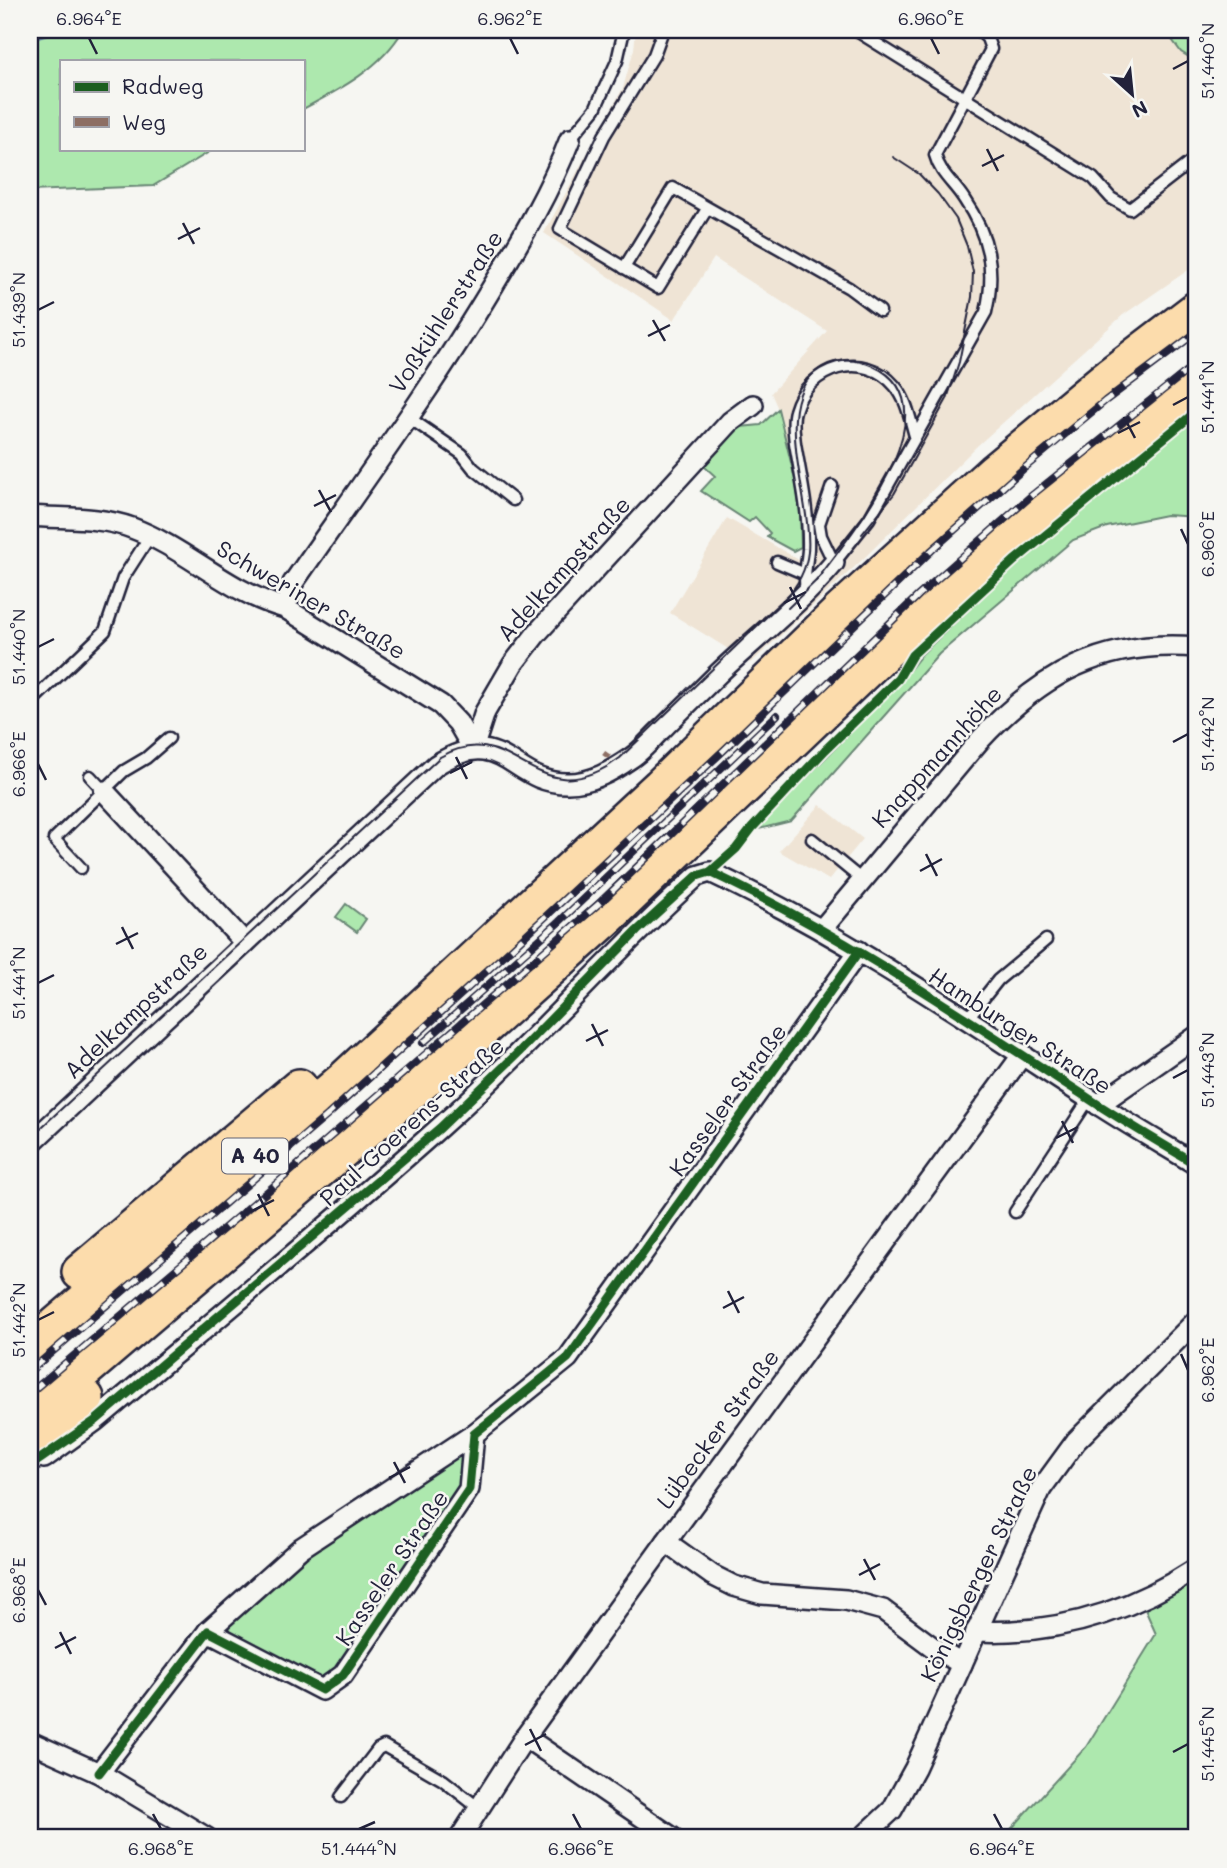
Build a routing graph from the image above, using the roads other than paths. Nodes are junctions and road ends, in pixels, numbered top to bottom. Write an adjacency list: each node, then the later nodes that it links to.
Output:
1 (624, 30): 6 (lane, Voßkühlerstraße)
2 (663, 30): 9 (lane)
3 (855, 30): 5 (lane)
4 (978, 30): 5 (lane)
5 (966, 99): 7 (lane); 15 (lane)
6 (570, 139): 14 (street, Voßkühlerstraße)
7 (1197, 157)
8 (707, 209): 9 (lane); 9 (lane); 11 (lane)
9 (624, 268)
10 (1197, 309): 39 (highway, A 40)
11 (880, 311)
12 (1197, 384): 34 (highway, A 40)
13 (753, 405): 28 (street, Adelkampstraße)
14 (408, 417): 17 (lane); 24 (street, Voßkühlerstraße)
15 (915, 436): 21 (lane); 22 (lane)
16 (832, 486): 21 (lane)
17 (513, 500)
18 (30, 516): 19 (street, Schweriner Straße)
19 (150, 536): 24 (street, Schweriner Straße); 26 (lane)
20 (776, 562): 22 (lane)
21 (834, 563): 23 (street)
22 (803, 573): 23 (lane)
23 (807, 593): 28 (street)
24 (285, 607): 28 (street, Schweriner Straße)
25 (1197, 647): 33 (street, Knappmannhöhe)
26 (30, 703)
27 (169, 738): 30 (lane)
28 (473, 749): 37 (street, Adelkampstraße)
29 (90, 776): 30 (lane)
30 (104, 791): 32 (lane); 37 (street, Adelkampstraße)
31 (812, 839): 33 (lane)
32 (81, 868)
33 (862, 880): 35 (street, Knappmannhöhe)
34 (608, 917): 50 (highway, A 40); 52 (highway)
35 (822, 929): 38 (street, Hamburger Straße); 53 (street, Paul-Goerens-Straße)
36 (1046, 940): 40 (lane)
37 (245, 943): 44 (street, Adelkampstraße)
38 (859, 950): 40 (street, Hamburger Straße); 51 (street, Kasseler Straße)
39 (474, 959): 47 (highway); 49 (highway, A 40)
40 (967, 1019): 42 (street, Hamburger Straße)
41 (1197, 1036): 43 (street)
42 (1023, 1054): 43 (street, Hamburger Straße); 54 (street, Lübecker Straße)
43 (1093, 1102): 45 (street, Hamburger Straße); 46 (lane)
44 (30, 1144)
45 (1197, 1165)
46 (1015, 1212)
47 (30, 1316)
48 (1197, 1320): 57 (street, Königsberger Straße)
49 (30, 1347)
50 (30, 1417)
51 (474, 1434): 56 (street, Kasseler Straße); 56 (street, Kasseler Straße)
52 (30, 1451)
53 (30, 1466)
54 (666, 1542): 58 (street); 59 (street, Lübecker Straße)
55 (1197, 1568): 57 (street)
56 (208, 1631): 61 (street, Kasseler Straße)
57 (976, 1631): 58 (street, Königsberger Straße)
58 (962, 1664): 67 (street, Königsberger Straße)
59 (525, 1737): 63 (street, Lübecker Straße); 66 (street)
60 (30, 1742): 61 (street)
61 (99, 1773): 64 (street)
62 (341, 1797): 63 (lane)
63 (480, 1809): 65 (street, Lübecker Straße)
64 (207, 1838)
65 (460, 1838)
66 (673, 1838)
67 (862, 1838)

